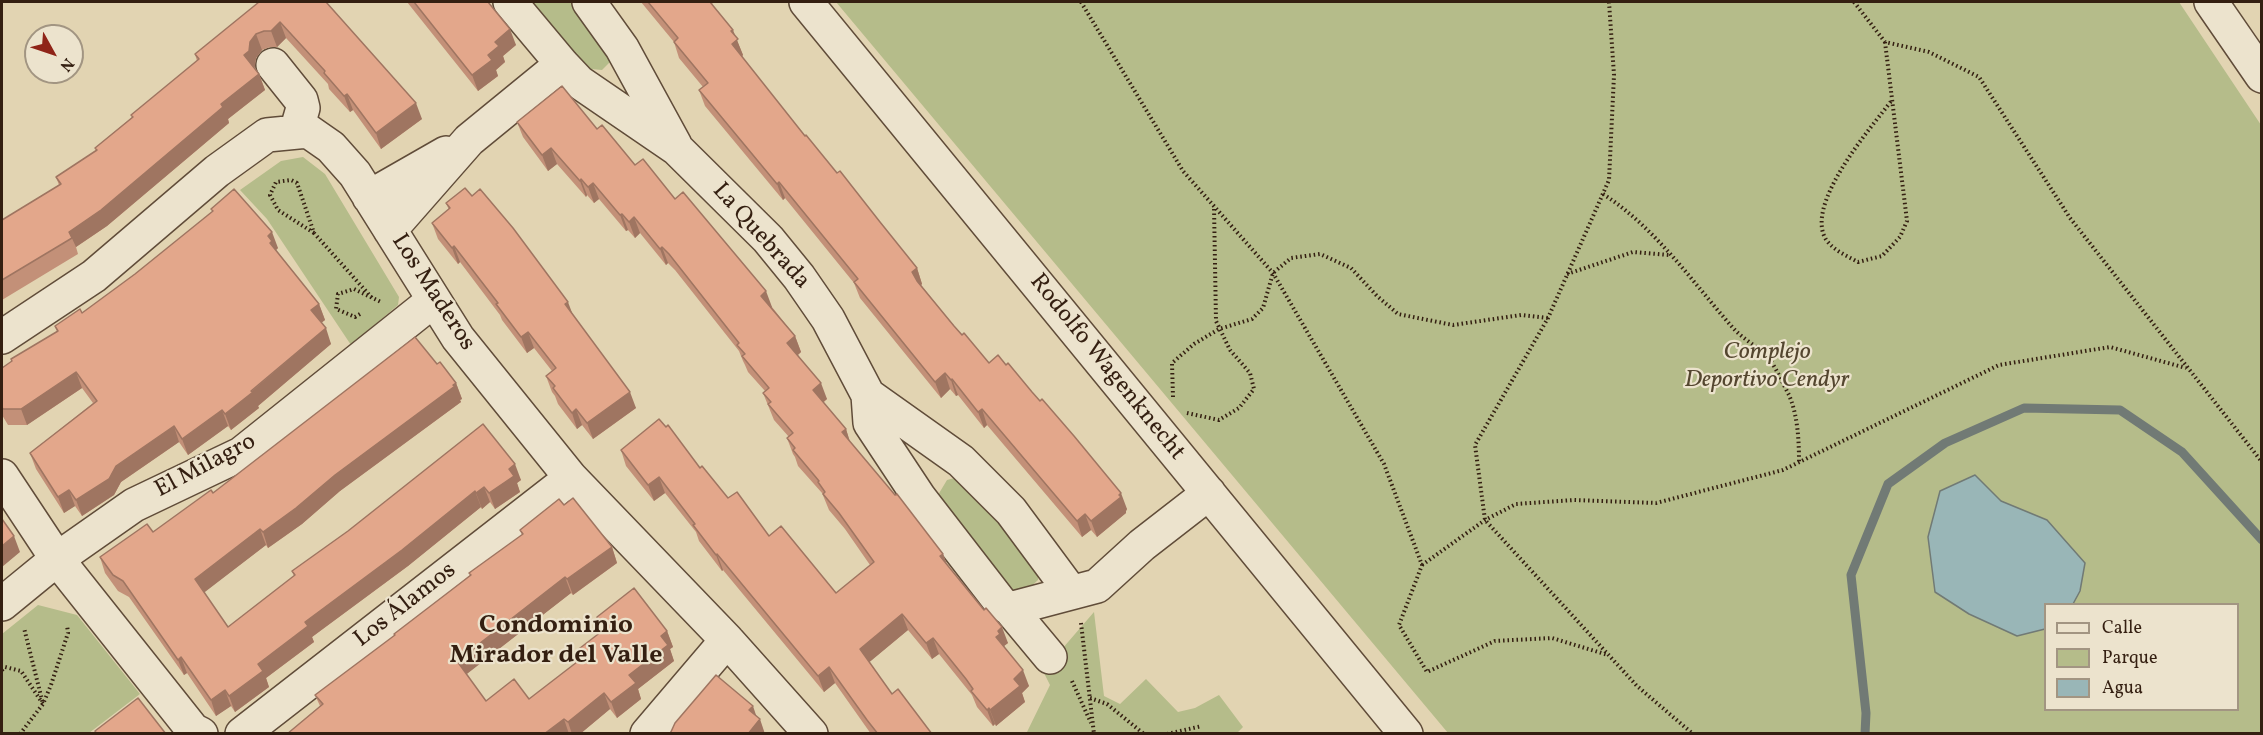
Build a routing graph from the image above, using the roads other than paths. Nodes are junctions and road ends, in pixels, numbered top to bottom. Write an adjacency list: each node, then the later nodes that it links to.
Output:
1 (510, 2): 7 (street, La Quebrada)
2 (589, 2): 5 (street, La Quebrada)
3 (806, 2): 20 (street, Rodolfo Wagenknecht)
4 (2211, 2): 8 (street)
5 (622, 48): 7 (street); 11 (street, La Quebrada)
6 (273, 65): 9 (street)
7 (570, 73): 10 (street); 11 (street, La Quebrada)
8 (2262, 76)
9 (296, 132): 12 (street, Los Maderos); 15 (street, Los Maderos)
10 (469, 140): 12 (street); 13 (street)
11 (677, 149): 16 (street, La Quebrada)
12 (369, 197): 13 (street, Los Maderos)
13 (390, 231): 14 (street, Los Maderos)
14 (434, 300): 19 (street, Los Maderos); 22 (street, El Milagro)
15 (2, 337)
16 (868, 395): 17 (street, La Quebrada); 21 (street, La Quebrada)
17 (961, 461): 21 (street); 23 (street, La Quebrada)
18 (2, 476): 22 (street)
19 (571, 478): 26 (street, Los Maderos); 29 (street, Los Álamos)
20 (1209, 494): 23 (street); 32 (street, Rodolfo Wagenknecht)
21 (919, 497): 25 (street, La Quebrada)
22 (57, 559): 24 (street, El Milagro); 28 (street)
23 (1075, 592): 25 (street)
24 (8, 598)
25 (1010, 609): 27 (street, La Quebrada)
26 (727, 640): 30 (street); 31 (street, Los Maderos)
27 (1050, 657)
28 (201, 734)
29 (242, 734)
30 (647, 734)
31 (811, 734)
32 (1406, 734)

